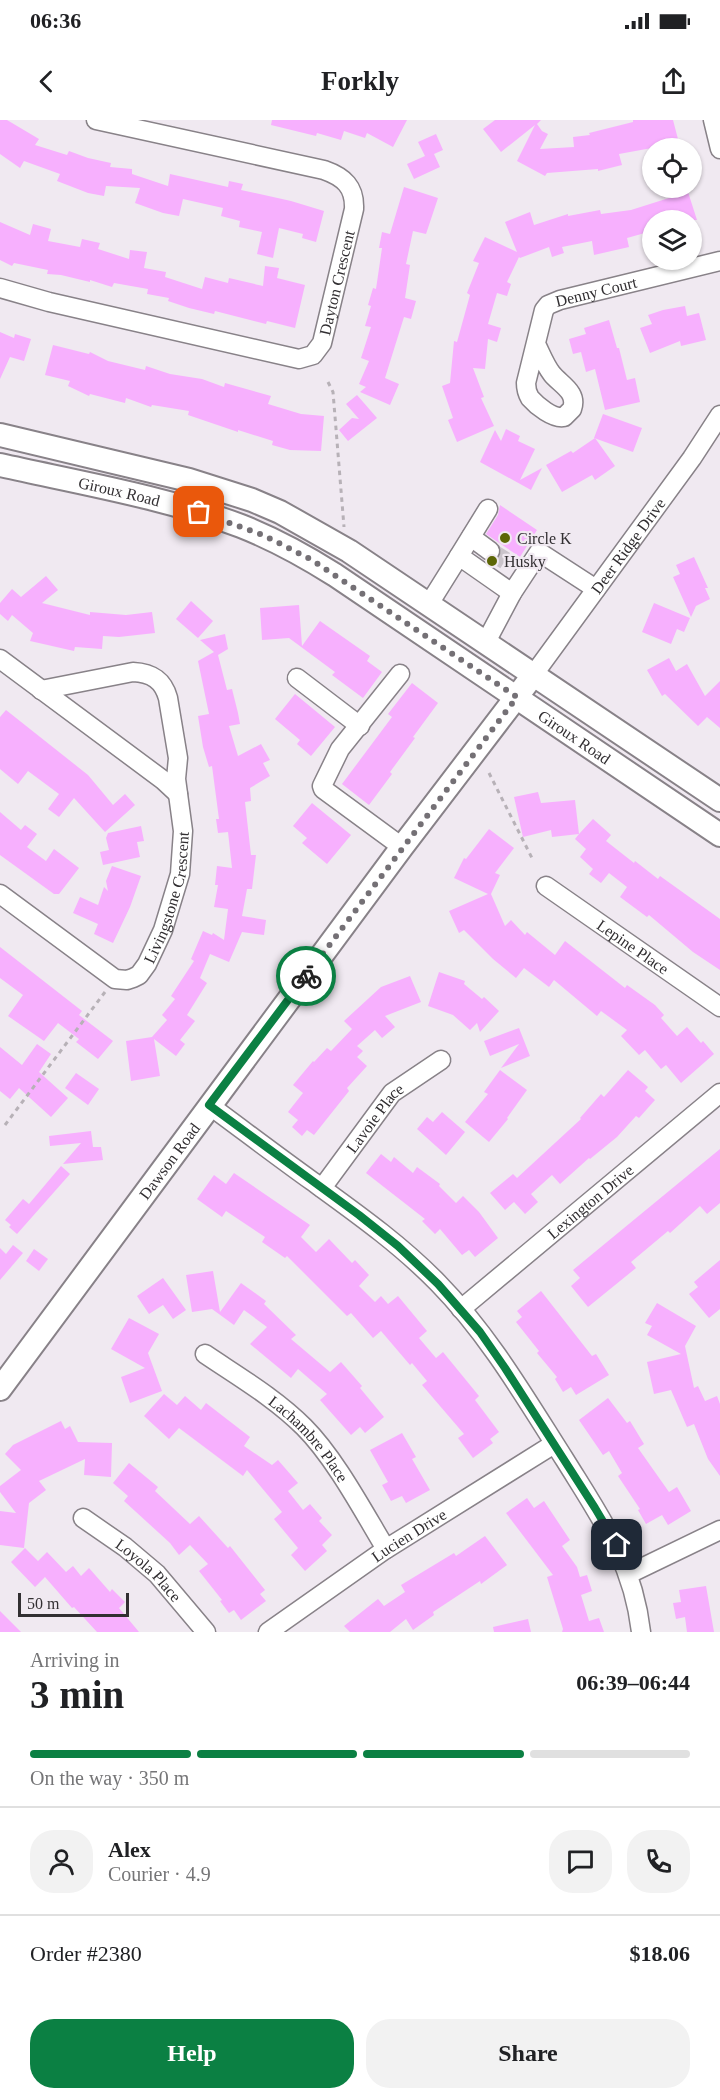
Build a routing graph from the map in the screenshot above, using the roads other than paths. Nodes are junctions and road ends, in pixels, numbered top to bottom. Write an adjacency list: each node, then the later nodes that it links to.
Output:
1 (96, 120): 5 (street, Dayton Crescent)
2 (713, 120): 3 (street)
3 (720, 148)
4 (720, 261): 6 (street, Denny Court)
5 (0, 288)
6 (536, 344)
7 (720, 415): 14 (street, Deer Ridge Drive)
8 (0, 435): 16 (main road, Giroux Road)
9 (0, 465): 23 (main road, Giroux Road)
10 (488, 509): 11 (street)
11 (471, 537): 12 (street); 13 (street)
12 (490, 551)
13 (459, 556): 15 (street); 16 (street)
14 (596, 589): 15 (street); 20 (street, Deer Ridge Drive)
15 (512, 593): 17 (street)
16 (429, 604): 17 (main road, Giroux Road)
17 (486, 642): 20 (main road, Giroux Road)
18 (0, 659): 22 (street)
19 (400, 674): 24 (street)
20 (534, 674): 23 (main road, Dawson Road); 26 (main road, Giroux Road)
21 (297, 678): 24 (street)
22 (41, 690): 25 (street); 25 (street, Livingstone Crescent)
23 (517, 697): 27 (main road, Giroux Road); 28 (main road, Dawson Road)
24 (360, 726): 28 (street)
25 (178, 794): 30 (street, Livingstone Crescent)
26 (720, 800)
27 (720, 835)
28 (402, 847): 34 (main road, Dawson Road)
29 (546, 886): 31 (street, Lepine Place)
30 (0, 894)
31 (720, 1007)
32 (441, 1060): 35 (street, Lavoie Place)
33 (720, 1093): 36 (street, Lexington Drive)
34 (209, 1105): 35 (street); 38 (main road, Dawson Road)
35 (322, 1188): 36 (street)
36 (461, 1309): 39 (street)
37 (205, 1354): 42 (street, Lachambre Place)
38 (0, 1389)
39 (554, 1444): 42 (street, Lucien Drive); 43 (street)
40 (83, 1518): 44 (street, Loyola Place)
41 (720, 1530): 43 (street)
42 (386, 1549): 45 (street, Lucien Drive)
43 (629, 1574): 46 (street)
44 (206, 1632)
45 (268, 1632)
46 (641, 1632)

